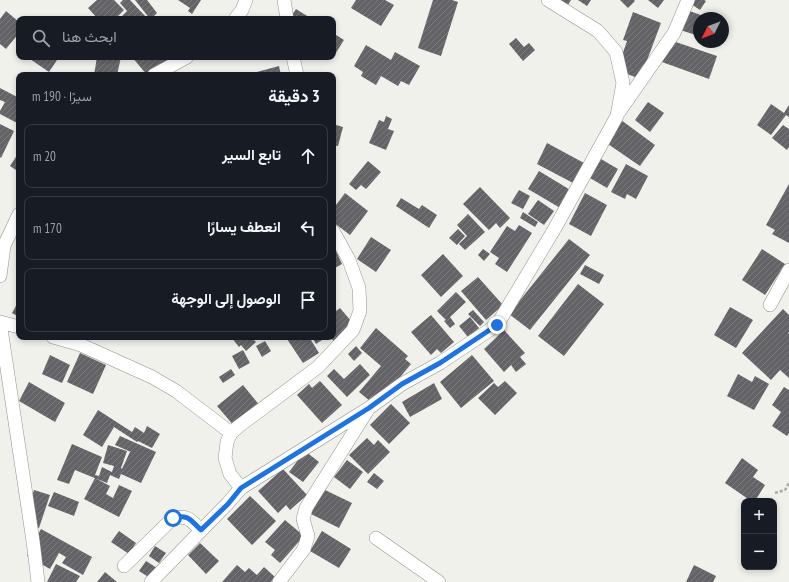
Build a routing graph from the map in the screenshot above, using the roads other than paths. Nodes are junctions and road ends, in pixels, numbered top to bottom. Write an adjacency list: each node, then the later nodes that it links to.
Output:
1 (246, 0): 5 (street)
2 (284, 0): 6 (street)
3 (548, 0): 11 (street)
4 (688, 0): 11 (street)
5 (237, 16)
6 (287, 16)
7 (182, 60): 9 (street)
8 (294, 60): 10 (street)
9 (160, 72)
10 (296, 72)
11 (617, 116): 20 (street)
12 (16, 220): 15 (street)
13 (336, 236): 21 (street)
14 (789, 270): 16 (street)
15 (0, 276)
16 (770, 305)
17 (0, 322): 18 (street); 26 (street)
18 (16, 326)
19 (63, 340): 21 (street)
20 (369, 408): 22 (street); 28 (street)
21 (231, 433): 22 (street)
22 (241, 488): 23 (street)
23 (201, 530): 25 (street); 27 (street)
24 (376, 538): 29 (street)
25 (124, 566)
26 (38, 582)
27 (151, 582)
28 (280, 582)
29 (439, 582)

